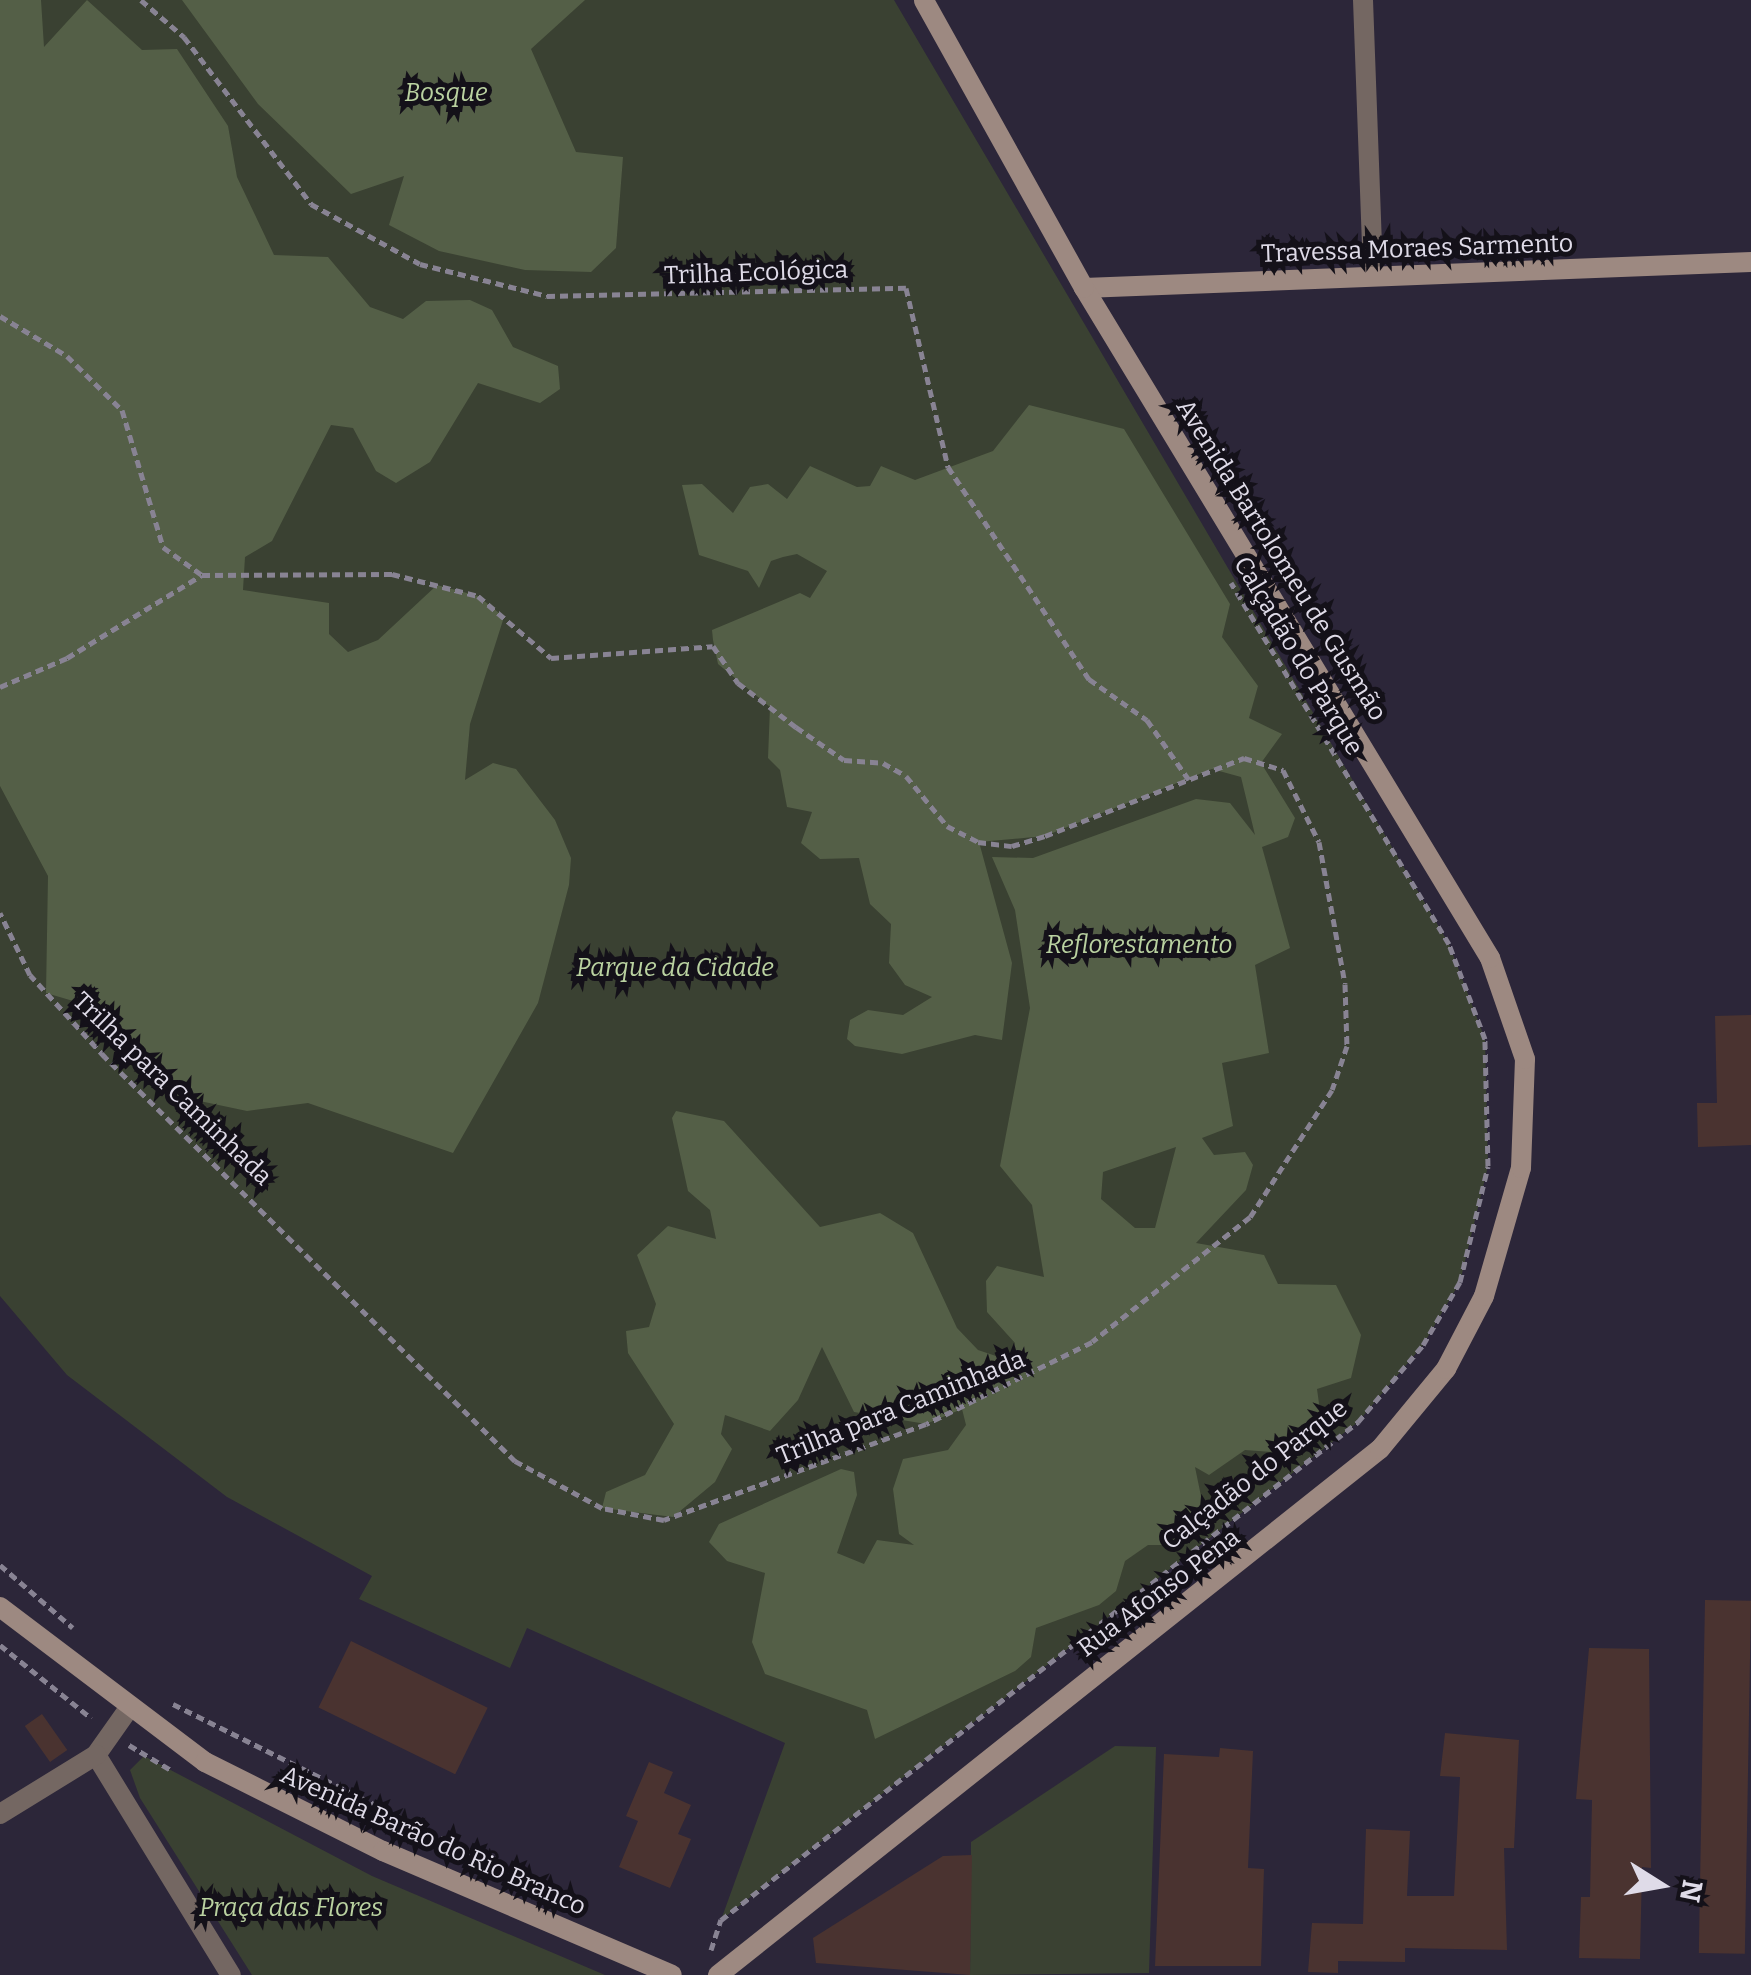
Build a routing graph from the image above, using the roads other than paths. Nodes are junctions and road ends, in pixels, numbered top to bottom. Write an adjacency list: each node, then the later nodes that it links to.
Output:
1 (924, 0): 5 (main road, Avenida Bartolomeu de Gusmão)
2 (1363, 0): 4 (street)
3 (1751, 262): 4 (main road, Travessa Moraes Sarmento)
4 (1372, 274): 5 (main road, Travessa Moraes Sarmento)
5 (1084, 288): 6 (main road, Avenida Bartolomeu de Gusmão)
6 (1521, 1168): 13 (main road, Rua Afonso Pena)
7 (0, 1607): 8 (main road, Avenida Barão do Rio Branco)
8 (127, 1711): 9 (street); 12 (main road, Avenida Barão do Rio Branco)
9 (96, 1754): 10 (street); 11 (street)
10 (0, 1814)
11 (231, 1975)
12 (672, 1975)
13 (718, 1975)

